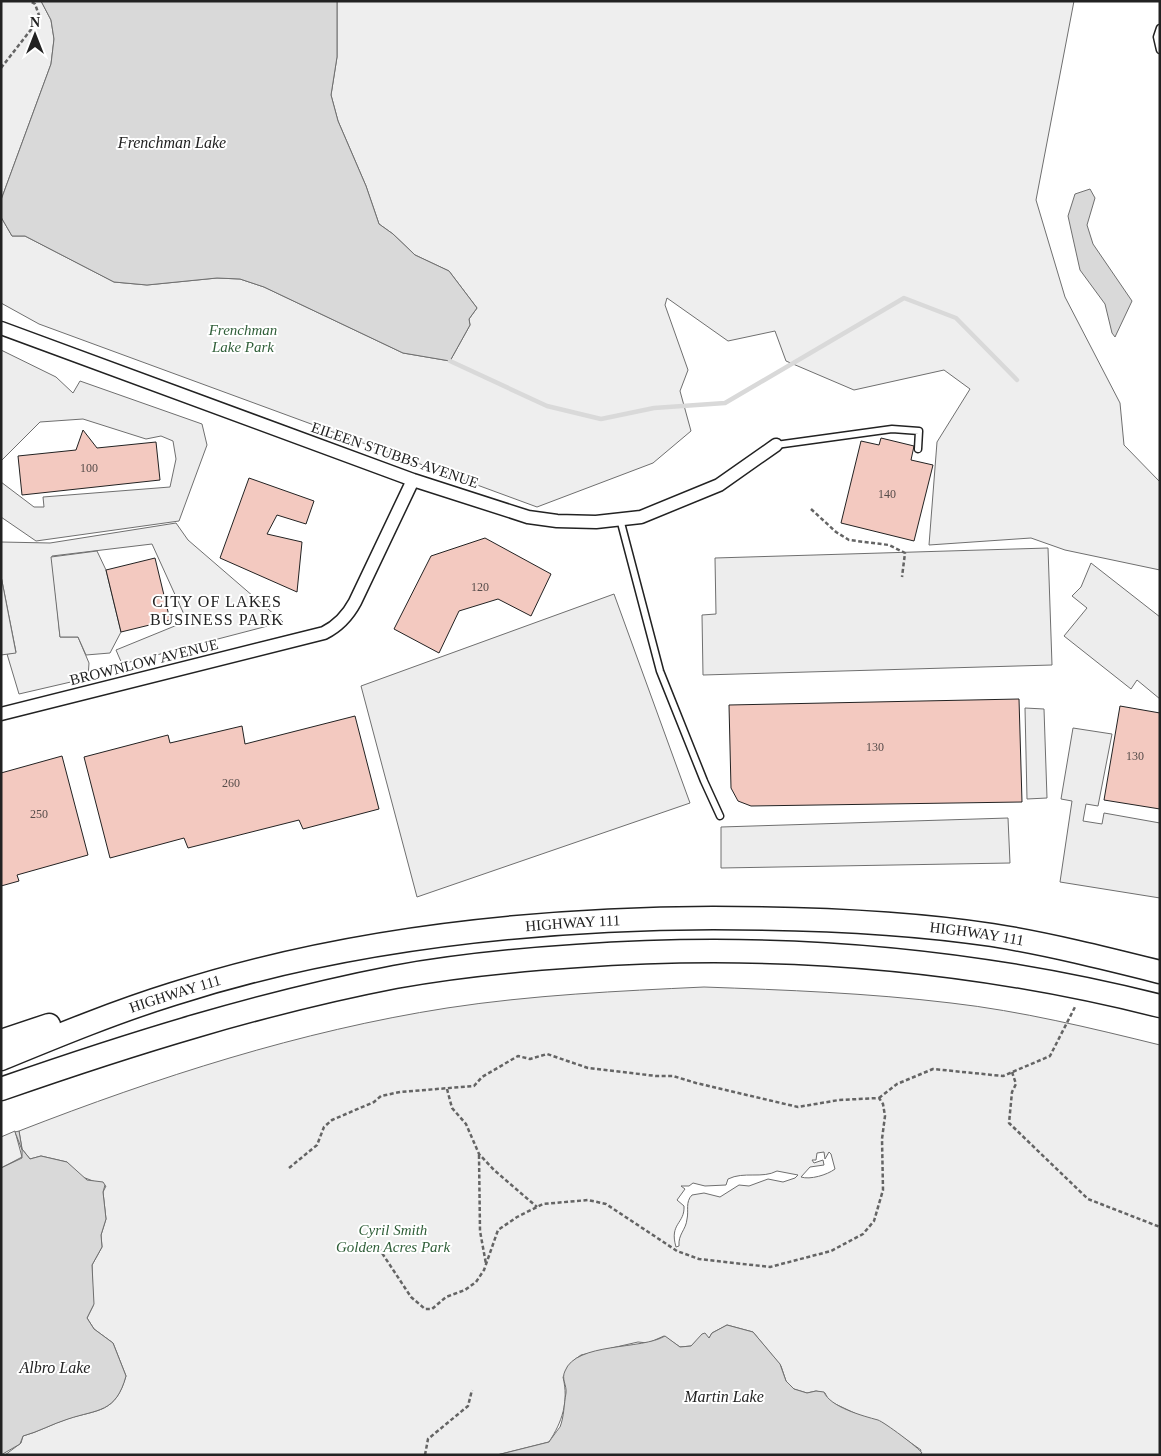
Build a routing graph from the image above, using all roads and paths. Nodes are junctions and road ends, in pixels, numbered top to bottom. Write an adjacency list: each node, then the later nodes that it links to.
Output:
1 (30, 1): 4 (path)
2 (1160, 28): 3 (lane)
3 (1160, 50)
4 (1, 68)
5 (1, 328): 8 (street, EILEEN STUBBS AVENUE)
6 (776, 446): 7 (lane); 10 (street, EILEEN STUBBS AVENUE)
7 (918, 449)
8 (413, 480): 10 (street, EILEEN STUBBS AVENUE); 12 (street, BROWNLOW AVENUE)
9 (811, 509): 11 (path)
10 (620, 519): 13 (lane)
11 (902, 577)
12 (1, 714)
13 (720, 816)
14 (1093, 955): 15 (highway); 16 (highway, HIGHWAY 111); 18 (highway, HIGHWAY 111)
15 (1160, 961)
16 (1160, 972)
17 (1086, 987): 19 (highway); 22 (path); 23 (highway)
18 (174, 994): 20 (highway); 21 (highway, HIGHWAY 111)
19 (1160, 1006)
20 (1, 1040)
21 (1, 1060)
22 (1012, 1072): 27 (path); 31 (path)
23 (36, 1077): 24 (highway); 26 (highway)
24 (1, 1089)
25 (447, 1089): 27 (path); 28 (path); 29 (path)
26 (1, 1094)
27 (879, 1098): 30 (path)
28 (479, 1154): 30 (path); 33 (path)
29 (289, 1168)
30 (537, 1207): 33 (path)
31 (1160, 1227)
32 (380, 1250): 33 (path)
33 (486, 1265)
34 (472, 1390): 35 (path)
35 (425, 1455)

